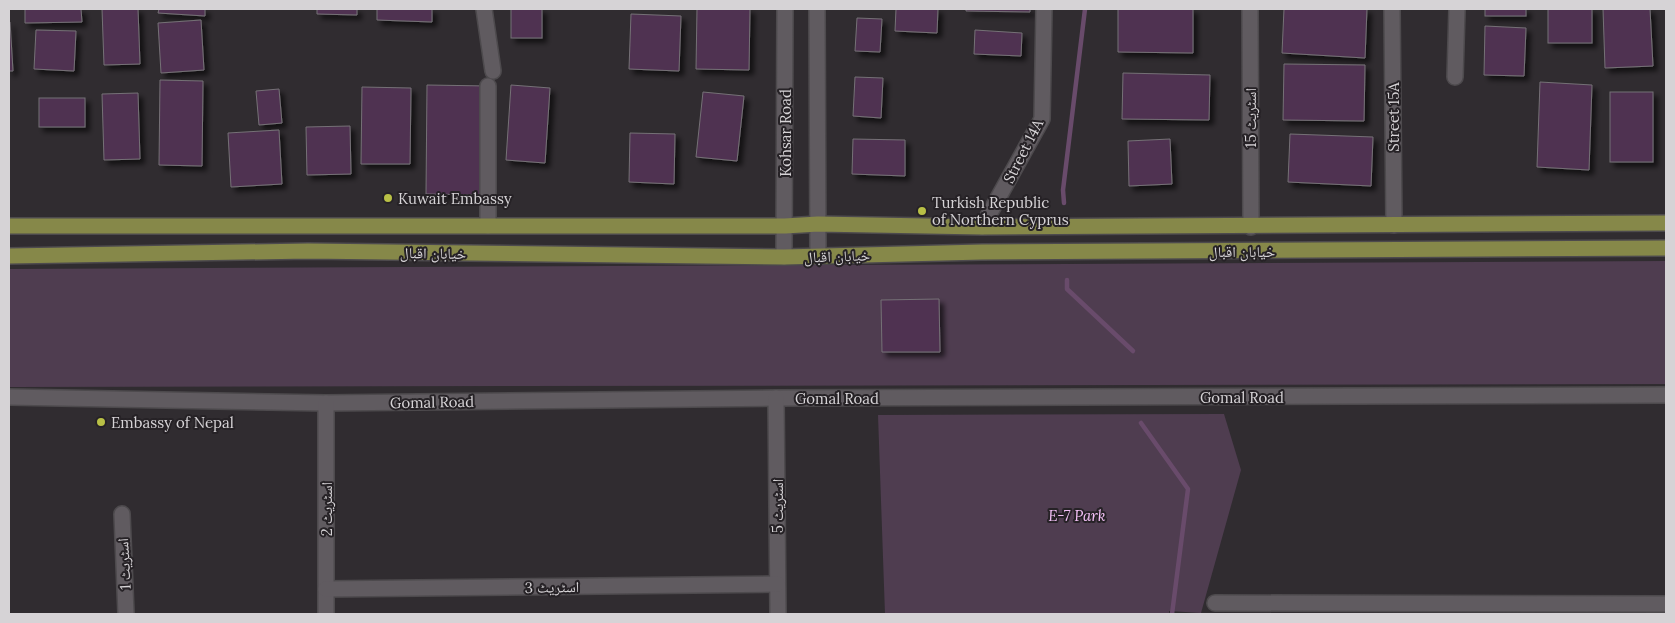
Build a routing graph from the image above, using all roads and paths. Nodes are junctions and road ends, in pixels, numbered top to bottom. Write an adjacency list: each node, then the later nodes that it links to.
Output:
1 (484, 9): 8 (street)
2 (784, 9): 15 (street, Kohsar Road)
3 (817, 9): 12 (street)
4 (1044, 9): 18 (street, Street 14A)
5 (1250, 9): 17 (street, اسٹریٹ 15)
6 (1392, 9): 16 (street, Street 15A)
7 (1458, 9): 9 (street)
8 (493, 71)
9 (1455, 77)
10 (488, 86): 14 (street)
11 (1666, 223): 16 (main road, خیابان اقبال)
12 (818, 224): 15 (main road, خیابان اقبال); 18 (main road, خیابان اقبال); 21 (street)
13 (9, 226): 14 (main road, خیابان اقبال)
14 (488, 226): 15 (main road, خیابان اقبال)
15 (786, 226): 22 (street, Kohsar Road)
16 (1394, 226): 17 (main road, خیابان اقبال)
17 (1251, 227): 18 (main road, خیابان اقبال)
18 (982, 228)
19 (1666, 248): 21 (main road, خیابان اقبال)
20 (9, 256): 22 (main road, خیابان اقبال)
21 (818, 256): 22 (main road, خیابان اقبال)
22 (784, 257)
23 (1666, 395): 25 (street, Gomal Road)
24 (9, 397): 26 (street, Gomal Road)
25 (776, 398): 26 (street, Gomal Road); 28 (street, اسٹریٹ 5)
26 (326, 403): 29 (street, اسٹریٹ 2)
27 (122, 514): 32 (street, اسٹریٹ 1)
28 (777, 584): 29 (street, اسٹریٹ 3); 34 (street, اسٹریٹ 5)
29 (326, 589): 33 (street, اسٹریٹ 2)
30 (1216, 603): 31 (street)
31 (1666, 604)
32 (126, 614)
33 (326, 614)
34 (778, 614)

